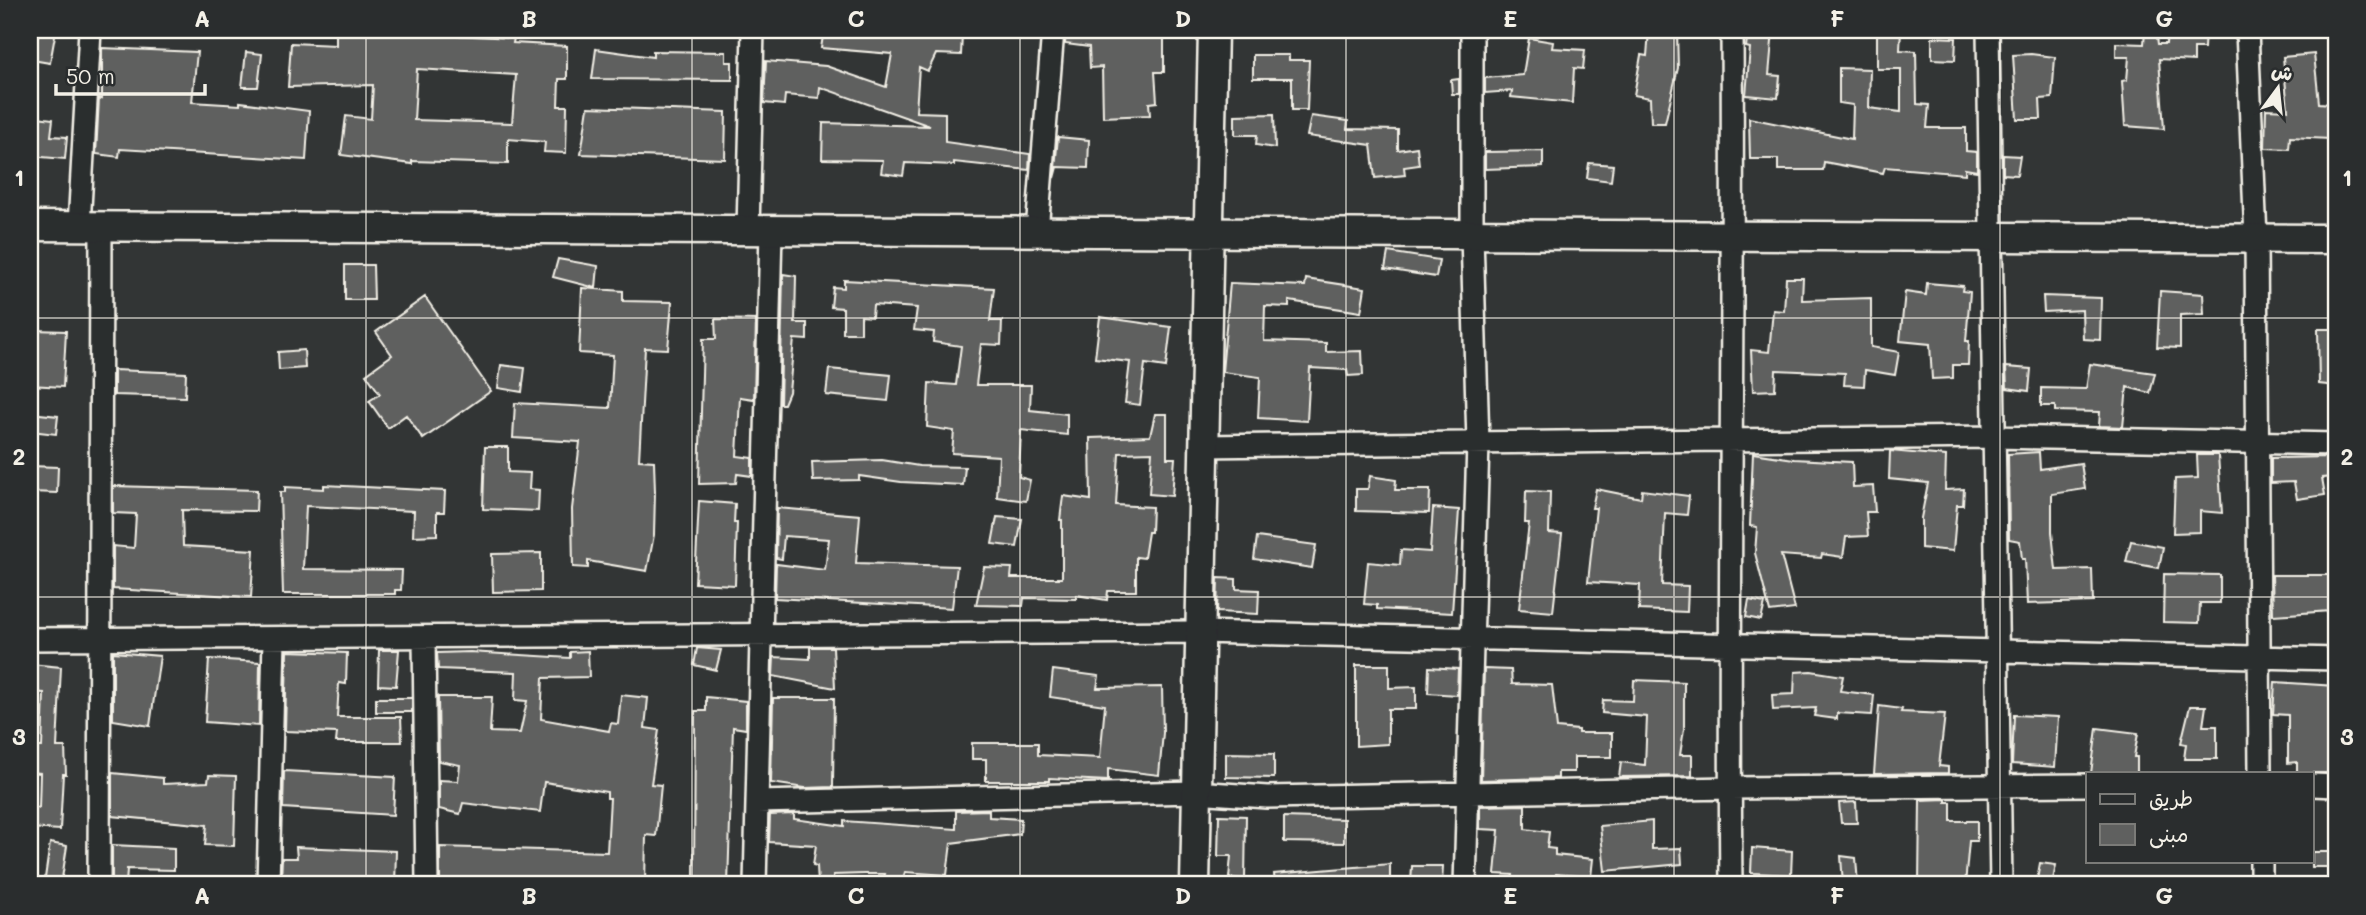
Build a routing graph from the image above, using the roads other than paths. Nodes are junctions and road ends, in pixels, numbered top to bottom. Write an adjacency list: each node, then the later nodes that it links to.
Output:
1 (90, 30): 10 (street)
2 (753, 30): 11 (street)
3 (1054, 30): 12 (street)
4 (1213, 30): 13 (street)
5 (1472, 30): 14 (street)
6 (1732, 30): 15 (street)
7 (1988, 30): 16 (street)
8 (2247, 30): 17 (street)
9 (30, 226): 10 (street)
10 (90, 226): 11 (street); 31 (street)
11 (760, 230): 12 (street); 26 (street)
12 (1037, 231): 13 (street)
13 (1207, 232): 14 (street); 24 (street)
14 (1472, 234): 15 (street); 21 (street)
15 (1734, 235): 16 (street); 20 (street)
16 (1990, 237): 17 (street); 19 (street)
17 (2256, 238): 18 (street); 22 (street)
18 (2336, 239)
19 (1994, 438): 20 (street); 22 (street); 33 (street)
20 (1731, 440): 21 (street); 32 (street)
21 (1478, 443): 24 (street); 30 (street)
22 (2258, 444): 23 (street); 34 (street)
23 (2336, 444)
24 (1203, 446): 25 (street)
25 (1199, 632): 26 (street); 30 (street); 42 (street)
26 (761, 636): 27 (street); 44 (street)
27 (424, 638): 29 (street); 48 (street)
28 (30, 639): 31 (street)
29 (274, 639): 31 (street); 47 (street)
30 (1470, 639): 32 (street); 43 (street)
31 (100, 640): 46 (street)
32 (1728, 645): 33 (street); 41 (street)
33 (1998, 651): 34 (street); 39 (street)
34 (2259, 657): 35 (street); 36 (street)
35 (2336, 659)
36 (2260, 772)
37 (2086, 785): 39 (street)
38 (2314, 785): 40 (street)
39 (2000, 786): 41 (street); 53 (street)
40 (2336, 786)
41 (1730, 788): 43 (street); 52 (street)
42 (1196, 792): 43 (street); 44 (street); 50 (street)
43 (1468, 793): 51 (street)
44 (757, 802): 49 (street)
45 (2261, 862): 54 (street)
46 (99, 885)
47 (268, 885)
48 (427, 885)
49 (755, 885)
50 (1195, 885)
51 (1465, 885)
52 (1731, 885)
53 (2001, 885)
54 (2261, 885)

